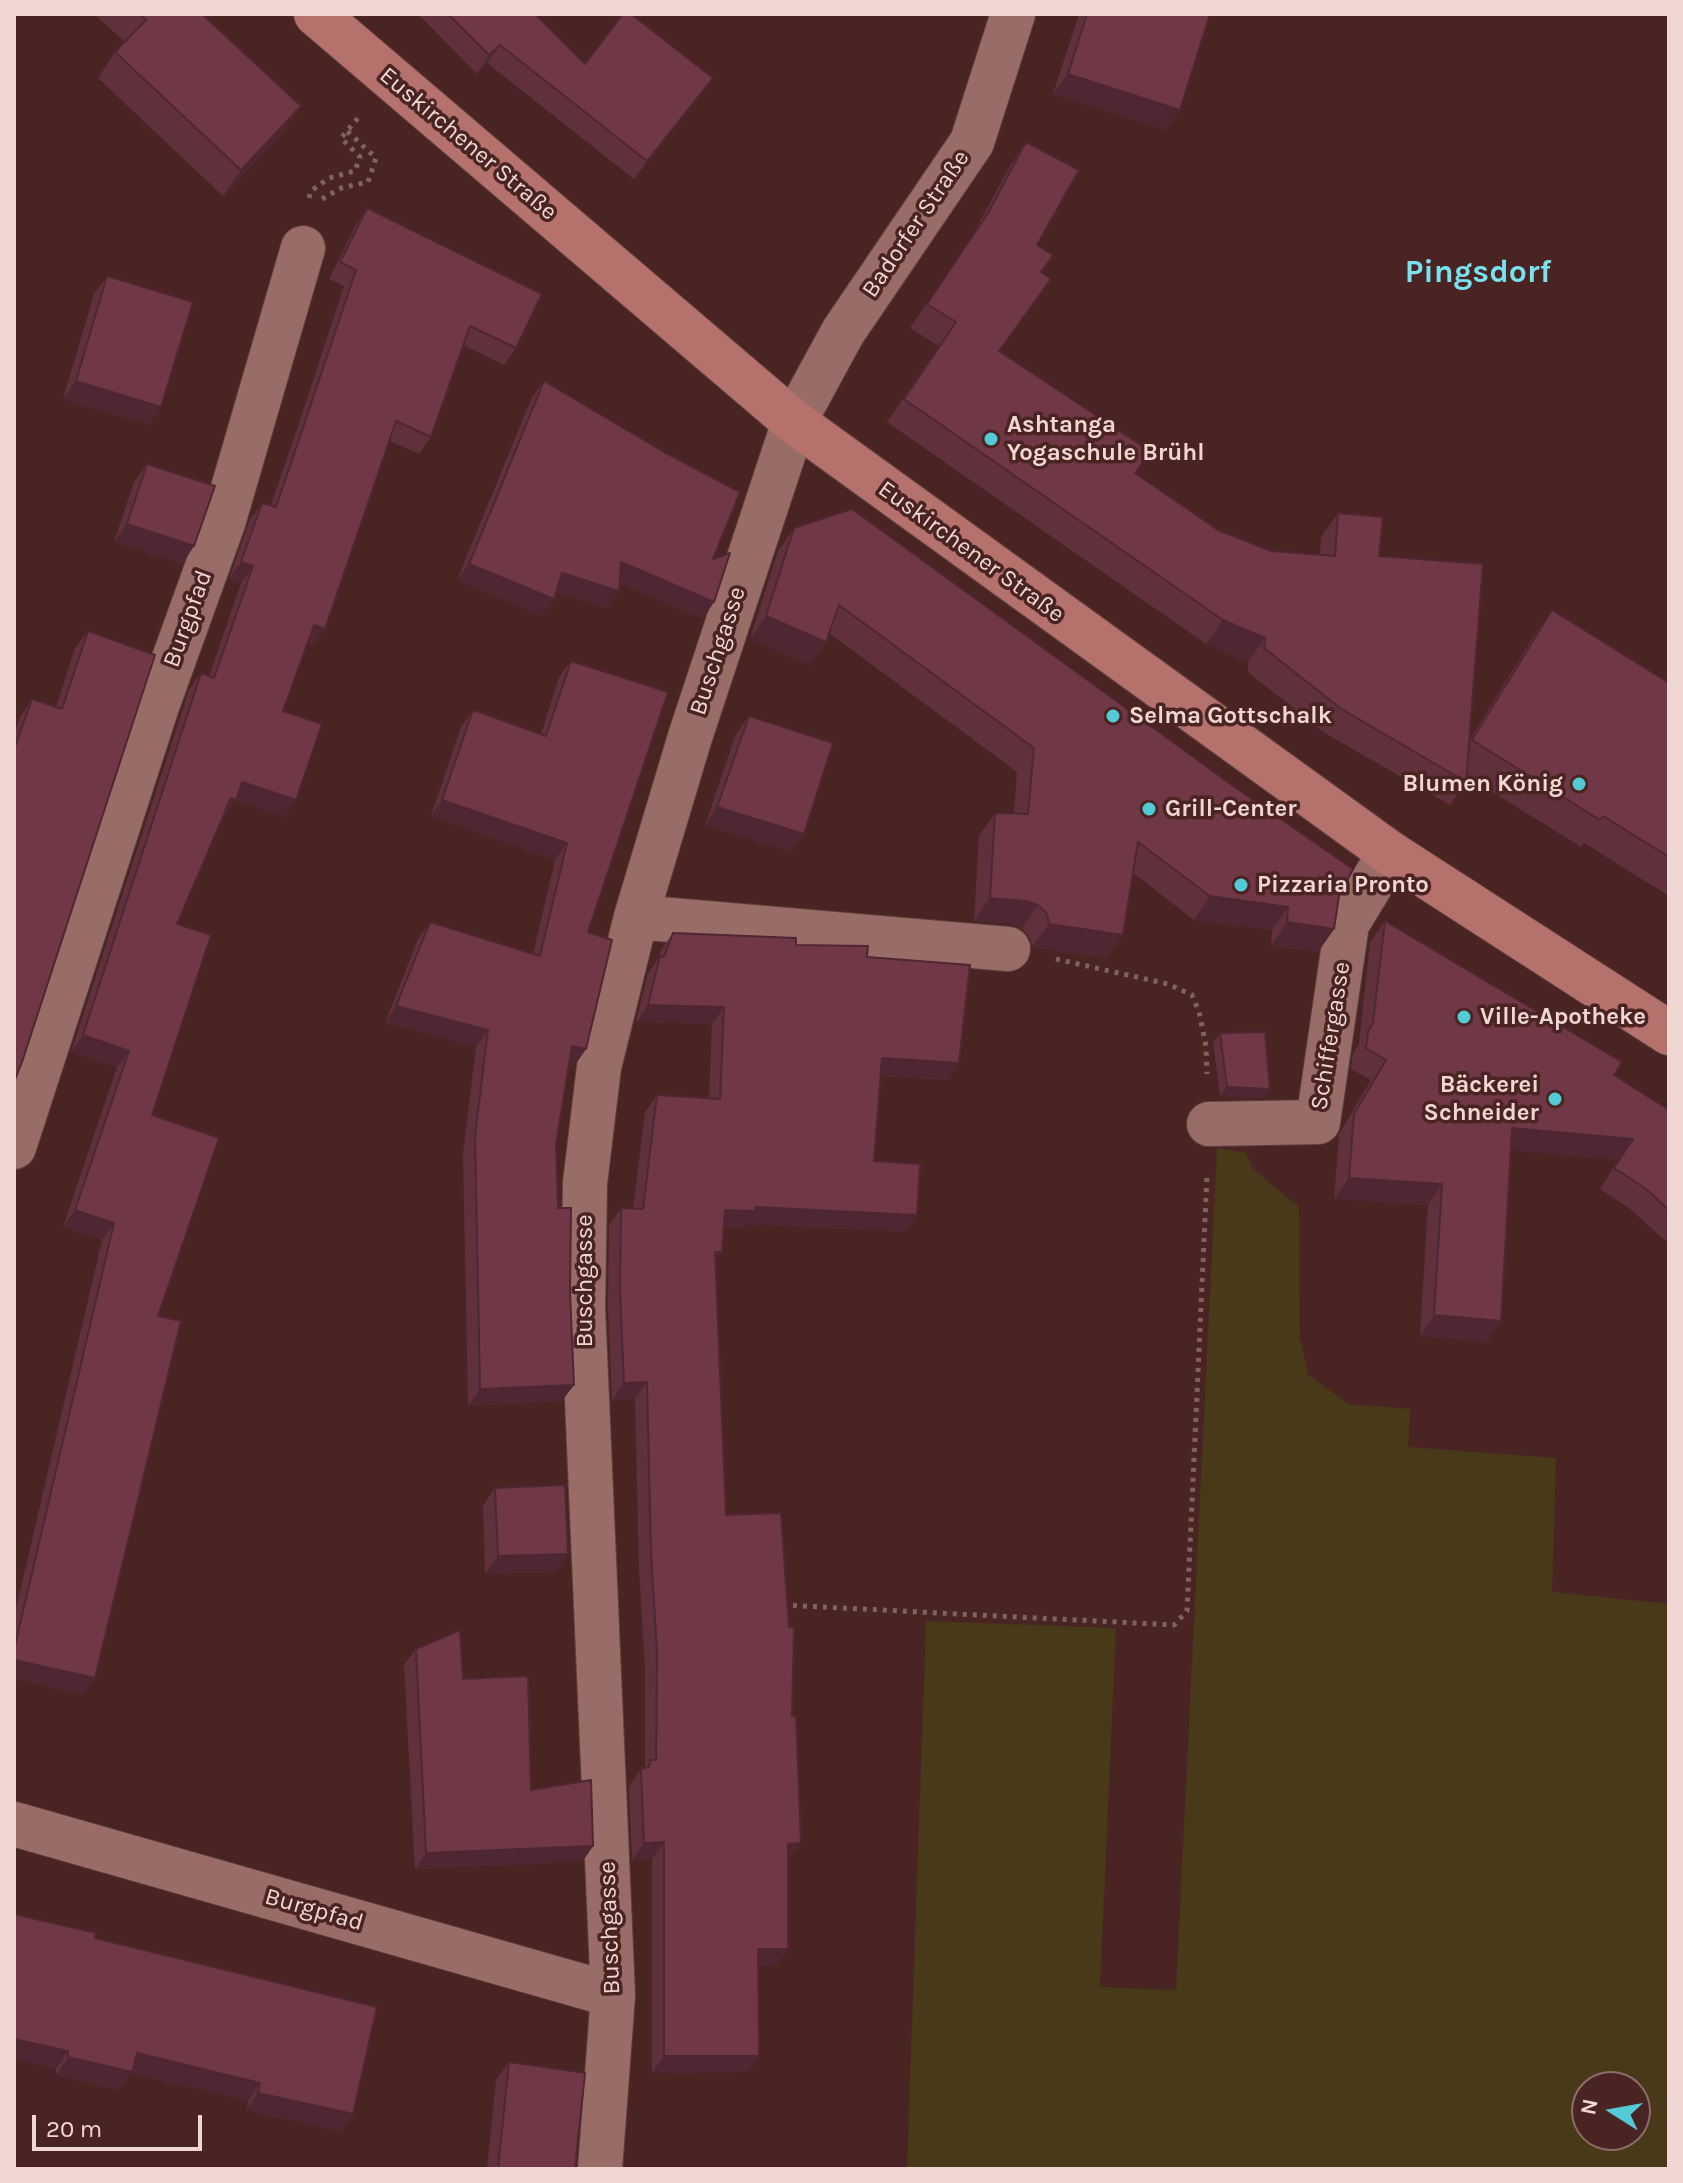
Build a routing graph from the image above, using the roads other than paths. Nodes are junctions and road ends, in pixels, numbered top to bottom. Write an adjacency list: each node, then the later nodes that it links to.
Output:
1 (316, 14): 4 (main road, Euskirchener Straße)
2 (1013, 14): 4 (street, Badorfer Straße)
3 (303, 248): 10 (street, Burgpfad)
4 (794, 422): 5 (main road, Euskirchener Straße); 6 (street, Buschgasse)
5 (1390, 853): 8 (main road, Euskirchener Straße); 9 (street, Schiffergasse)
6 (636, 917): 7 (street); 12 (street, Buschgasse)
7 (1008, 949)
8 (1669, 1033)
9 (1209, 1124)
10 (14, 1147)
11 (14, 1824): 12 (street, Burgpfad)
12 (613, 1995): 13 (street, Buschgasse)
13 (600, 2169)

